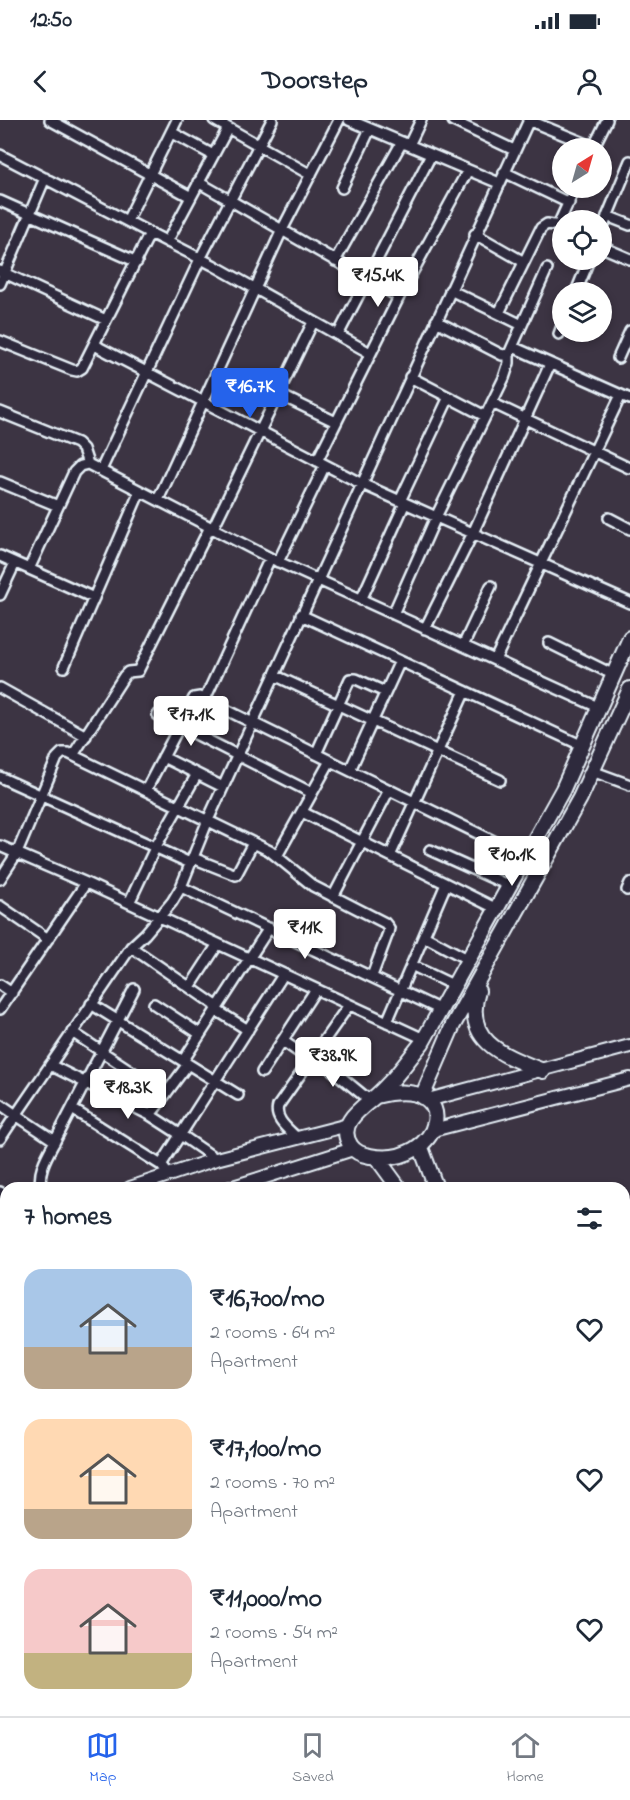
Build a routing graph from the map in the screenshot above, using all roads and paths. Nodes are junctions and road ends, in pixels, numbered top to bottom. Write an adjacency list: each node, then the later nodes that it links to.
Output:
1 (50, 120): 11 (street)
2 (177, 120): 14 (street)
3 (214, 120): 12 (street)
4 (272, 120): 18 (street)
5 (339, 120): 27 (street)
6 (351, 120): 13 (street)
7 (421, 120): 17 (street)
8 (528, 120): 15 (street); 19 (street)
9 (606, 120): 16 (street)
10 (453, 121): 19 (street)
11 (62, 123): 26 (street)
12 (228, 128): 18 (street); 22 (street)
13 (370, 129): 17 (street); 32 (street)
14 (171, 132): 22 (street); 26 (street)
15 (570, 138)
16 (598, 138)
17 (405, 144): 20 (street); 53 (street)
18 (258, 145): 27 (street); 37 (street)
19 (514, 150): 25 (street)
20 (431, 154): 24 (street); 58 (street)
21 (0, 155): 28 (street)
22 (213, 155): 29 (street)
23 (630, 161): 31 (street)
24 (468, 170): 30 (street); 62 (street)
25 (504, 172): 30 (street); 38 (street)
26 (149, 175): 34 (street); 43 (street)
27 (311, 175): 46 (street)
28 (45, 178): 41 (street); 43 (street)
29 (198, 182): 34 (street); 37 (street)
30 (499, 183): 48 (street)
31 (620, 186): 33 (street); 40 (street)
32 (342, 188)
33 (630, 190)
34 (191, 197): 49 (street)
35 (570, 198): 38 (street)
36 (0, 201): 41 (street)
37 (230, 201): 46 (street); 51 (street)
38 (568, 203): 39 (street)
39 (565, 210)
40 (610, 210)
41 (30, 214): 54 (street); 57 (street)
42 (612, 218): 45 (street)
43 (127, 221): 47 (street)
44 (552, 225): 55 (street)
45 (630, 225)
46 (282, 230): 53 (street); 60 (street)
47 (150, 233): 49 (street); 54 (street)
48 (475, 234): 55 (street); 61 (street)
49 (167, 242): 51 (street)
50 (612, 251): 52 (street)
51 (200, 259): 60 (street); 76 (street)
52 (630, 259)
53 (335, 261): 58 (street)
54 (137, 262): 64 (street)
55 (524, 262): 63 (street)
56 (547, 269): 67 (street)
57 (2, 272): 59 (street); 64 (street)
58 (366, 279): 62 (street); 69 (street)
59 (0, 284)
60 (255, 289): 66 (street); 82 (street)
61 (450, 290): 63 (street); 65 (street)
62 (399, 297): 73 (street)
63 (499, 313): 67 (street)
64 (106, 320): 71 (street)
65 (436, 321): 72 (street); 77 (street)
66 (313, 322): 69 (street); 78 (street)
67 (520, 324): 72 (street)
68 (630, 331): 74 (street)
69 (338, 335): 73 (street)
70 (0, 341): 71 (street)
71 (95, 344): 76 (street)
72 (511, 350): 75 (street); 83 (street)
73 (370, 352): 87 (street)
74 (618, 358)
75 (550, 364): 79 (street); 86 (street)
76 (148, 372): 82 (street); 93 (street)
77 (410, 377): 80 (street); 95 (street)
78 (278, 394): 87 (street); 88 (street)
79 (621, 395): 81 (street); 89 (street)
80 (449, 397): 85 (street); 98 (street)
81 (630, 399)
82 (203, 402): 88 (street); 97 (street)
83 (492, 404): 85 (street); 86 (street)
84 (0, 412): 91 (street)
85 (485, 416): 100 (street)
86 (525, 420): 89 (street); 104 (street)
87 (336, 422): 90 (street)
88 (259, 432): 90 (street); 102 (street)
89 (594, 452): 92 (street); 108 (street)
90 (321, 463): 95 (street); 106 (street)
91 (88, 464): 93 (street); 99 (street)
92 (628, 468)
93 (101, 470): 96 (street)
94 (0, 482): 99 (street)
95 (362, 484): 98 (street); 110 (street)
96 (140, 491): 97 (street); 113 (street)
97 (158, 500): 102 (street)
98 (402, 502): 100 (street); 114 (street)
99 (57, 506): 109 (street)
100 (436, 517): 104 (street); 116 (street)
101 (609, 518): 103 (street)
102 (211, 528): 106 (street); 138 (street)
103 (630, 529)
104 (473, 533): 108 (street); 118 (street)
105 (0, 556): 107 (street)
106 (274, 560): 110 (street); 131 (street)
107 (15, 563): 109 (street); 112 (street)
108 (542, 564): 115 (street); 122 (street)
109 (29, 569): 113 (street)
110 (317, 580): 114 (street); 117 (street)
111 (491, 585): 120 (street)
112 (0, 595)
113 (94, 598): 124 (street)
114 (361, 600): 116 (street)
115 (630, 603)
116 (393, 614): 118 (street)
117 (301, 615): 123 (street); 125 (street)
118 (425, 629): 120 (street)
119 (549, 644): 126 (street)
120 (462, 646): 122 (street)
121 (628, 648): 126 (main road)
122 (495, 660): 133 (street)
123 (400, 661): 129 (street); 130 (street)
124 (64, 667)
125 (274, 675): 132 (street); 136 (street)
126 (614, 675): 133 (main road)
127 (0, 688): 138 (street)
128 (630, 689): 147 (main road)
129 (465, 691): 139 (street); 140 (street)
130 (385, 692): 132 (street); 135 (street)
131 (205, 699): 136 (street); 137 (street)
132 (338, 705): 135 (street); 141 (street)
133 (600, 708): 139 (main road)
134 (158, 715): 137 (street)
135 (372, 721): 140 (street); 146 (street)
136 (252, 723): 141 (street); 143 (street)
137 (180, 726): 143 (street); 144 (street)
138 (86, 736): 142 (street)
139 (583, 746): 169 (main road)
140 (438, 752): 150 (street); 157 (street)
141 (316, 754): 145 (street)
142 (73, 755): 153 (street); 156 (street)
143 (237, 756): 152 (street); 155 (street)
144 (164, 757): 148 (street); 153 (street)
145 (330, 761): 146 (street); 155 (street)
146 (350, 770): 154 (street)
147 (592, 771): 151 (street); 188 (main road)
148 (197, 774): 152 (street); 158 (street)
149 (0, 777): 156 (street)
150 (500, 780)
151 (630, 785)
152 (223, 787): 160 (street)
153 (146, 790): 158 (street)
154 (389, 790): 157 (street); 161 (street)
155 (312, 793): 159 (street)
156 (41, 797): 164 (street); 166 (street)
157 (416, 803): 168 (street); 169 (street)
158 (179, 806): 160 (street); 164 (street)
159 (302, 812): 161 (street); 167 (street)
160 (208, 820): 162 (street); 170 (street)
161 (362, 842): 168 (street); 176 (street)
162 (253, 843): 167 (street); 170 (street)
163 (0, 846): 166 (street)
164 (155, 848): 170 (street); 177 (street)
165 (430, 850): 174 (street)
166 (17, 853): 171 (street); 172 (street)
167 (277, 856): 176 (street)
168 (390, 856): 173 (street)
169 (526, 857): 174 (main road)
170 (191, 860): 175 (street)
171 (0, 879)
172 (86, 883): 177 (street); 183 (street)
173 (446, 884): 179 (street); 182 (street)
174 (510, 886): 179 (main road)
175 (181, 887): 180 (street); 181 (street)
176 (333, 897): 191 (street)
177 (129, 903): 180 (street)
178 (0, 906): 183 (street)
179 (497, 909): 187 (main road)
180 (159, 917): 184 (street); 185 (street)
181 (269, 928): 186 (street); 191 (street)
182 (424, 936): 187 (street); 189 (street)
183 (48, 939): 198 (street)
184 (218, 945): 186 (street); 194 (street)
185 (131, 947): 194 (street); 199 (street)
186 (249, 958): 190 (street); 202 (street)
187 (469, 960): 193 (main road)
188 (487, 964): 217 (main road); 225 (main road)
189 (411, 965): 193 (street); 197 (street)
190 (283, 975): 196 (street); 207 (street)
191 (372, 976): 197 (street)
192 (0, 985): 198 (street)
193 (454, 986): 204 (main road)
194 (190, 987): 202 (street)
195 (134, 989): 205 (street)
196 (316, 989): 201 (street); 211 (street)
197 (400, 990): 204 (street); 206 (street)
198 (12, 993): 203 (street)
199 (91, 1004): 205 (street); 208 (street)
200 (154, 1004): 209 (street)
201 (349, 1005): 206 (street); 214 (street)
202 (217, 1008): 207 (street); 209 (street)
203 (0, 1009)
204 (441, 1010): 210 (main road)
205 (118, 1020): 213 (street); 215 (street)
206 (387, 1022): 210 (street)
207 (248, 1030): 220 (street)
208 (72, 1032): 213 (street); 216 (street)
209 (200, 1034): 215 (street)
210 (424, 1039): 224 (main road)
211 (283, 1041): 214 (street); 218 (street)
212 (630, 1046): 217 (street)
213 (102, 1052): 221 (street); 222 (street)
214 (312, 1057): 224 (street); 233 (street)
215 (185, 1062): 220 (street); 222 (street)
216 (50, 1065): 221 (street); 228 (street)
217 (543, 1071): 225 (street)
218 (262, 1072)
219 (630, 1079): 231 (street)
220 (216, 1081): 223 (street); 232 (street)
221 (86, 1083): 227 (street); 229 (street)
222 (166, 1094): 229 (street)
223 (238, 1095)
224 (372, 1098): 225 (main road); 230 (main road)
225 (425, 1099): 231 (main road)
226 (0, 1104): 228 (street)
227 (72, 1109): 235 (street); 240 (street)
228 (16, 1115): 234 (street); 235 (street)
229 (150, 1115): 232 (street)
230 (348, 1125): 233 (street); 237 (main road)
231 (433, 1130): 236 (main road)
232 (181, 1134): 239 (street); 240 (street)
233 (297, 1138): 239 (street)
234 (0, 1139)
235 (55, 1141): 241 (street)
236 (420, 1145): 238 (main road); 245 (main road)
237 (353, 1149): 238 (main road); 243 (street)
238 (377, 1158): 244 (main road)
239 (216, 1159): 240 (street)
240 (164, 1170): 242 (street)
241 (40, 1182)
242 (141, 1182)
243 (249, 1182)
244 (395, 1182)
245 (434, 1182)

